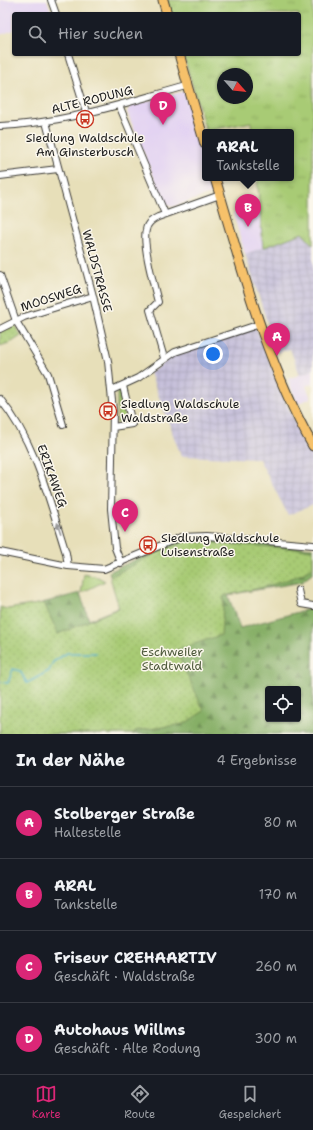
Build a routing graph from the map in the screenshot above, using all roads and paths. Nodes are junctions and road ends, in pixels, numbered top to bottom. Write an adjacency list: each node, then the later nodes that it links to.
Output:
1 (51, 0): 3 (street)
2 (163, 0): 4 (main road)
3 (55, 12)
4 (166, 12)
5 (69, 56): 9 (street)
6 (180, 56): 7 (main road)
7 (188, 86): 8 (street, ALTE RODUNG); 12 (main road)
8 (119, 105): 9 (street, ALTE RODUNG); 17 (street)
9 (87, 115): 10 (street, ALTE RODUNG)
10 (46, 122): 11 (street, ALTE RODUNG); 13 (street, WALDSTRASSE)
11 (0, 126)
12 (202, 134)
13 (58, 168): 14 (street); 19 (street, WALDSTRASSE)
14 (0, 176)
15 (216, 181): 16 (main road)
16 (220, 195): 17 (street); 21 (main road)
17 (165, 214): 23 (street)
18 (0, 275): 20 (street, MOOSWEG)
19 (93, 296): 20 (street, MOOSWEG); 25 (street, WALDSTRASSE)
20 (16, 322): 22 (street, MOOSWEG); 27 (street, MOOSWEG)
21 (260, 324): 23 (street); 29 (main road)
22 (0, 329)
23 (164, 358): 24 (street)
24 (123, 386): 25 (street); 28 (street)
25 (112, 390): 28 (street, WALDSTRASSE)
26 (0, 399): 33 (street, ERIKAWEG, one-way to 26)
27 (63, 425)
28 (113, 427): 32 (street, WALDSTRASSE)
29 (313, 446)
30 (313, 545): 32 (street)
31 (0, 552): 33 (street)
32 (121, 563): 33 (street)
33 (68, 566)
34 (298, 590): 35 (street)
35 (313, 606)

